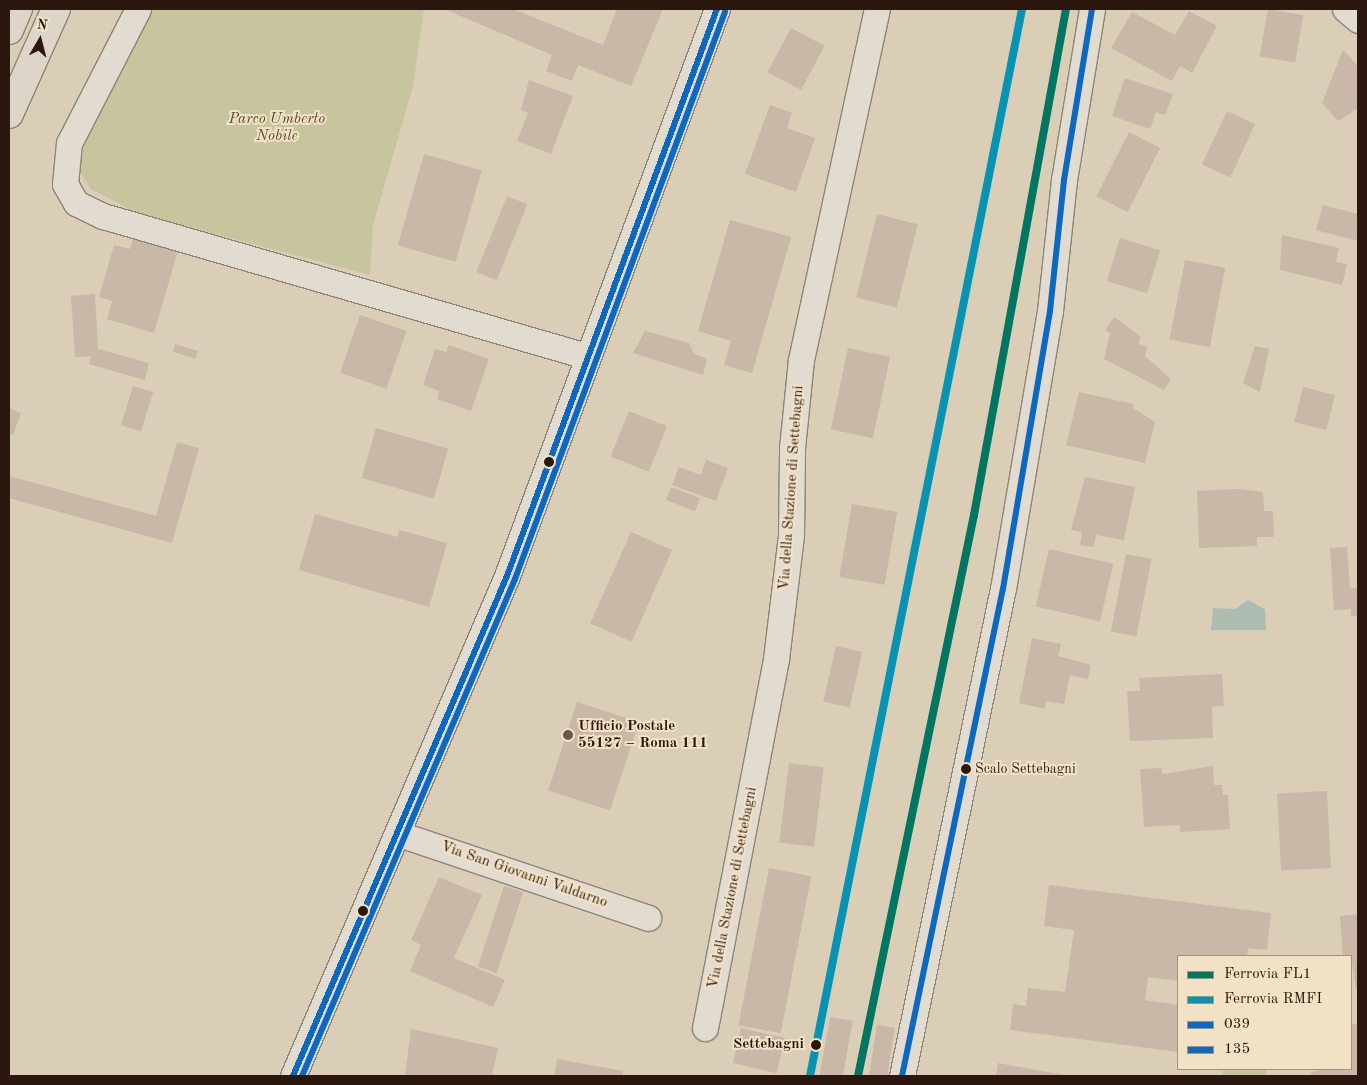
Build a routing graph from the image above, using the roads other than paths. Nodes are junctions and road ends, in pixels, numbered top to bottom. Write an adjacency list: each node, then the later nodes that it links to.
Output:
1 (18, 9): 9 (main road)
2 (56, 9): 10 (main road)
3 (138, 9): 11 (street)
4 (717, 9): 11 (street)
5 (877, 9): 14 (street, Via della Stazione di Settebagni)
6 (1092, 9): 16 (street)
7 (1345, 9): 8 (street)
8 (1358, 20)
9 (9, 30)
10 (9, 114)
11 (586, 356): 12 (street)
12 (399, 834): 13 (street, Via San Giovanni Valdarno); 15 (street)
13 (648, 918)
14 (705, 1028)
15 (293, 1076)
16 (902, 1076)

